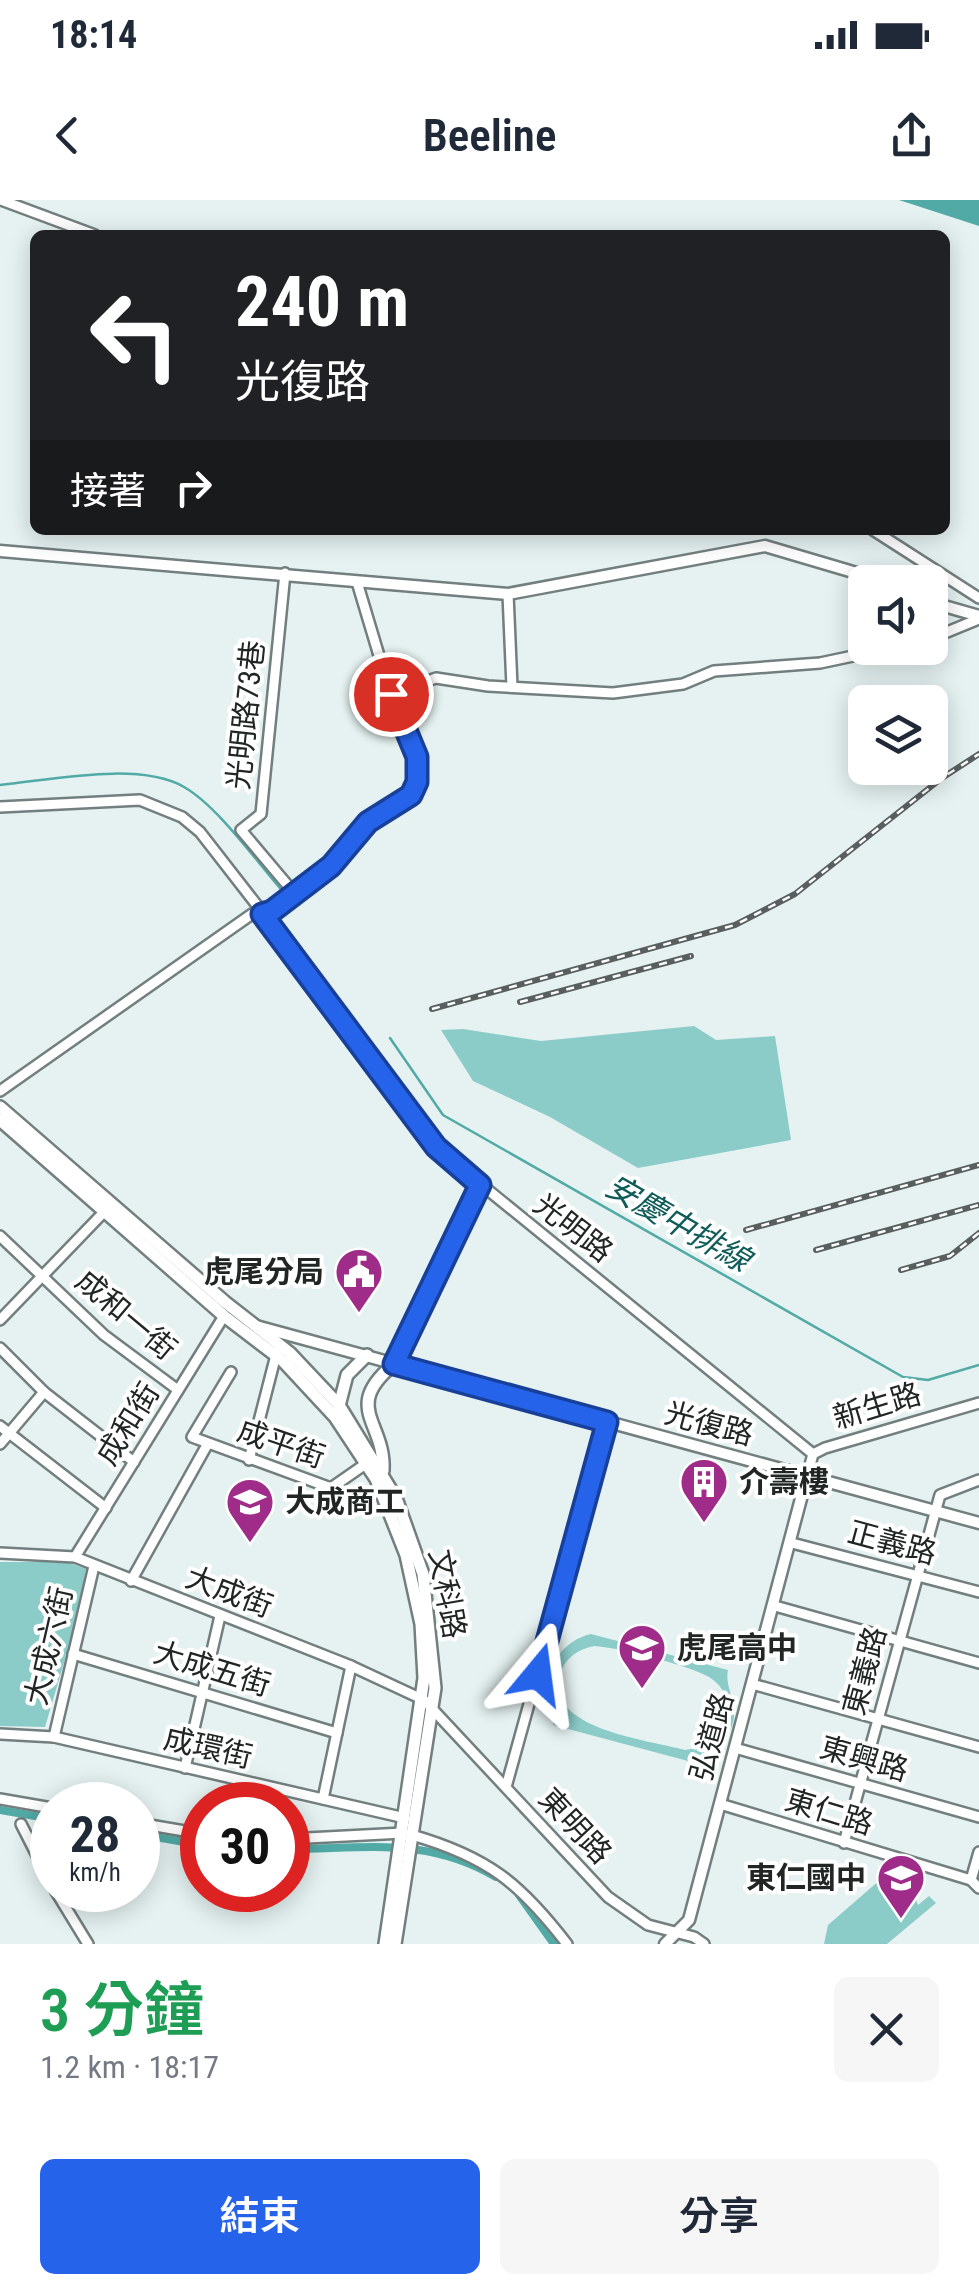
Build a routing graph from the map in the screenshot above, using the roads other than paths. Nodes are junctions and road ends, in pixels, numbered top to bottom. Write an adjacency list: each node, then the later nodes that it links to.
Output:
1 (1, 200): 2 (street)
2 (82, 230)
3 (881, 535): 9 (street)
4 (0, 552): 6 (street)
5 (848, 570): 8 (street)
6 (286, 573): 7 (street); 17 (street, 光明路73巷)
7 (357, 582): 8 (street); 15 (street)
8 (508, 594): 14 (street)
9 (979, 598)
10 (948, 608): 11 (street)
11 (979, 618): 12 (street)
12 (948, 631)
13 (848, 657): 14 (street)
14 (512, 687): 15 (street)
15 (391, 694): 17 (street)
16 (0, 806): 18 (street, 光明路)
17 (295, 894): 18 (street)
18 (262, 914): 19 (street); 22 (street, 光明路)
19 (0, 1091)
20 (0, 1107): 28 (main road)
21 (0, 1120): 23 (main road)
22 (480, 1185): 32 (street); 43 (street, 光明路)
23 (104, 1212): 25 (street); 26 (main road)
24 (0, 1236): 25 (street, 成和一街)
25 (42, 1278): 27 (street); 34 (street, 成和一街)
26 (224, 1316): 28 (street); 29 (main road, 文科路); 34 (street, 成和街)
27 (0, 1320)
28 (252, 1325): 29 (main road, 文科路)
29 (278, 1344): 31 (street, 光復路); 37 (main road, 文科路); 44 (street)
30 (0, 1348): 35 (street)
31 (367, 1355): 32 (street, 光復路); 37 (main road)
32 (394, 1364): 38 (street, 光復路); 47 (main road)
33 (231, 1372): 42 (street)
34 (178, 1390): 45 (street, 成和街)
35 (44, 1392): 40 (street); 45 (street)
36 (979, 1403): 43 (street, 新生路)
37 (337, 1411): 46 (main road, 文科路); 47 (main road, 文科路)
38 (607, 1422): 48 (street, 光復路); 77 (street)
39 (0, 1426): 40 (street)
40 (9, 1434): 41 (street); 50 (street)
41 (0, 1444)
42 (207, 1445): 44 (street, 成平街); 58 (street, 成平街)
43 (812, 1454): 48 (street, 新生路)
44 (248, 1460): 46 (street, 成平街)
45 (134, 1462): 50 (street, 成和街)
46 (367, 1463): 68 (main road, 文科路)
47 (383, 1470): 68 (main road, 文科路)
48 (807, 1476): 51 (street, 光復路); 53 (street, 弘道路)
49 (979, 1480): 51 (street)
50 (106, 1508): 55 (street, 成和街)
51 (934, 1511): 52 (street, 光復路); 57 (street, 東義路)
52 (979, 1523)
53 (792, 1543): 57 (street, 正義路); 60 (street, 弘道路)
54 (0, 1553): 55 (street, 大成街)
55 (75, 1557): 56 (street, 大成街)
56 (94, 1566): 58 (street, 大成街); 63 (street, 大成六街)
57 (917, 1575): 59 (street, 正義路); 62 (street, 東義路)
58 (131, 1582): 61 (street, 大成街)
59 (979, 1592)
60 (775, 1606): 62 (street); 66 (street, 弘道路)
61 (220, 1616): 65 (street, 大成街); 67 (street)
62 (898, 1642): 64 (street); 69 (street, 東義路)
63 (73, 1654): 67 (street, 大成五街); 72 (street, 大成六街)
64 (979, 1664)
65 (351, 1666): 68 (street, 大成街); 70 (street)
66 (752, 1684): 69 (street); 74 (street, 弘道路)
67 (203, 1692): 70 (street, 大成五街); 75 (street)
68 (429, 1703): 77 (street, 東明路); 83 (main road, 文科路); 85 (main road, 文科路)
69 (877, 1720): 73 (street); 76 (street, 東義路)
70 (337, 1733): 79 (street)
71 (0, 1734): 72 (street, 成環街)
72 (54, 1737): 75 (street, 成環街)
73 (979, 1747)
74 (736, 1748): 76 (street, 東興路); 81 (street, 弘道路)
75 (185, 1768): 79 (street, 成環街)
76 (860, 1784): 82 (street, 東興路); 88 (street, 東義路)
77 (506, 1788): 93 (street, 東明路)
78 (0, 1799): 80 (street)
79 (323, 1799): 83 (street, 成環街)
80 (30, 1804)
81 (720, 1804): 88 (street, 東仁路); 93 (street, 弘道路)
82 (979, 1817)
83 (405, 1818): 85 (main road, 文科路)
84 (21, 1824): 87 (street)
85 (408, 1834): 86 (street); 90 (main road); 97 (street)
86 (310, 1838)
87 (30, 1841)
88 (844, 1843): 91 (street, 東仁路)
89 (979, 1852): 91 (street)
90 (402, 1865): 95 (main road); 96 (main road)
91 (975, 1884)
92 (69, 1912): 94 (street)
93 (678, 1932): 98 (street, 弘道路); 99 (street, 東明路)
94 (88, 1944)
95 (385, 1944)
96 (395, 1944)
97 (567, 1944)
98 (665, 1944)
99 (704, 1944)

